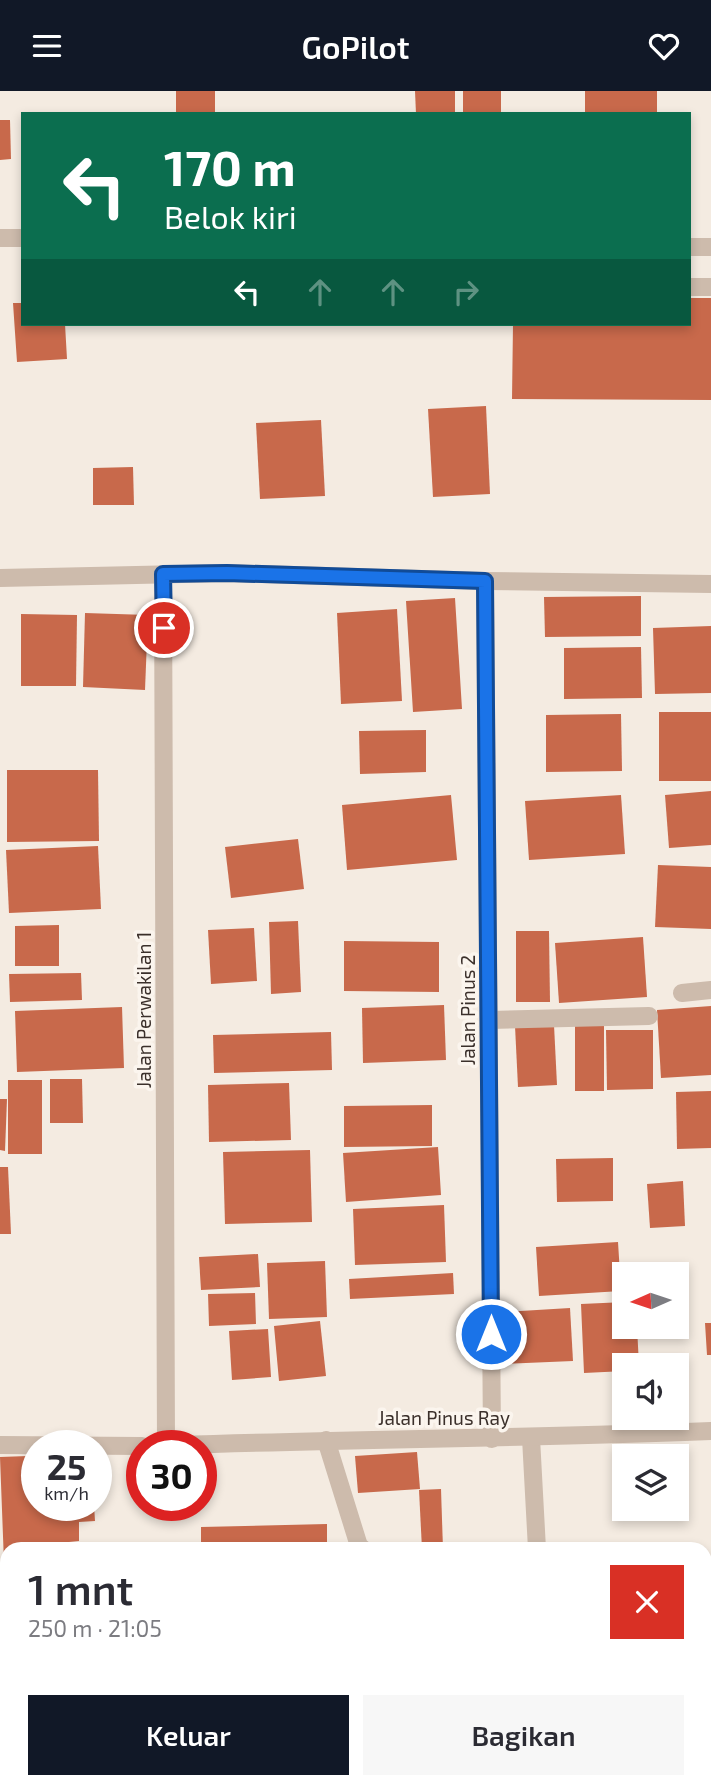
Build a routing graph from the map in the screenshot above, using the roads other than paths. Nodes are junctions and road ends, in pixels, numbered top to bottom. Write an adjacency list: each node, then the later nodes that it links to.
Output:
1 (0, 238): 2 (street)
2 (21, 238)
3 (691, 247): 4 (street)
4 (711, 247)
5 (691, 287): 6 (street)
6 (711, 287)
7 (163, 574): 8 (street); 9 (street); 15 (street, Jalan Perwakilan 1)
8 (0, 578)
9 (485, 581): 10 (street); 14 (street, Jalan Pinus 2)
10 (711, 585)
11 (711, 990): 12 (street)
12 (681, 993)
13 (649, 1016): 14 (street)
14 (490, 1020): 17 (street, Jalan Pinus 2)
15 (166, 1430)
16 (711, 1431): 18 (street, Jalan Pinus Ray)
17 (492, 1439): 18 (street, Jalan Pinus Ray); 19 (street, Jalan Pinus Ray)
18 (531, 1439): 24 (street)
19 (326, 1440): 20 (street, Jalan Pinus Ray); 23 (street)
20 (217, 1444)
21 (0, 1445): 22 (street)
22 (126, 1446)
23 (358, 1542)
24 (537, 1542)

